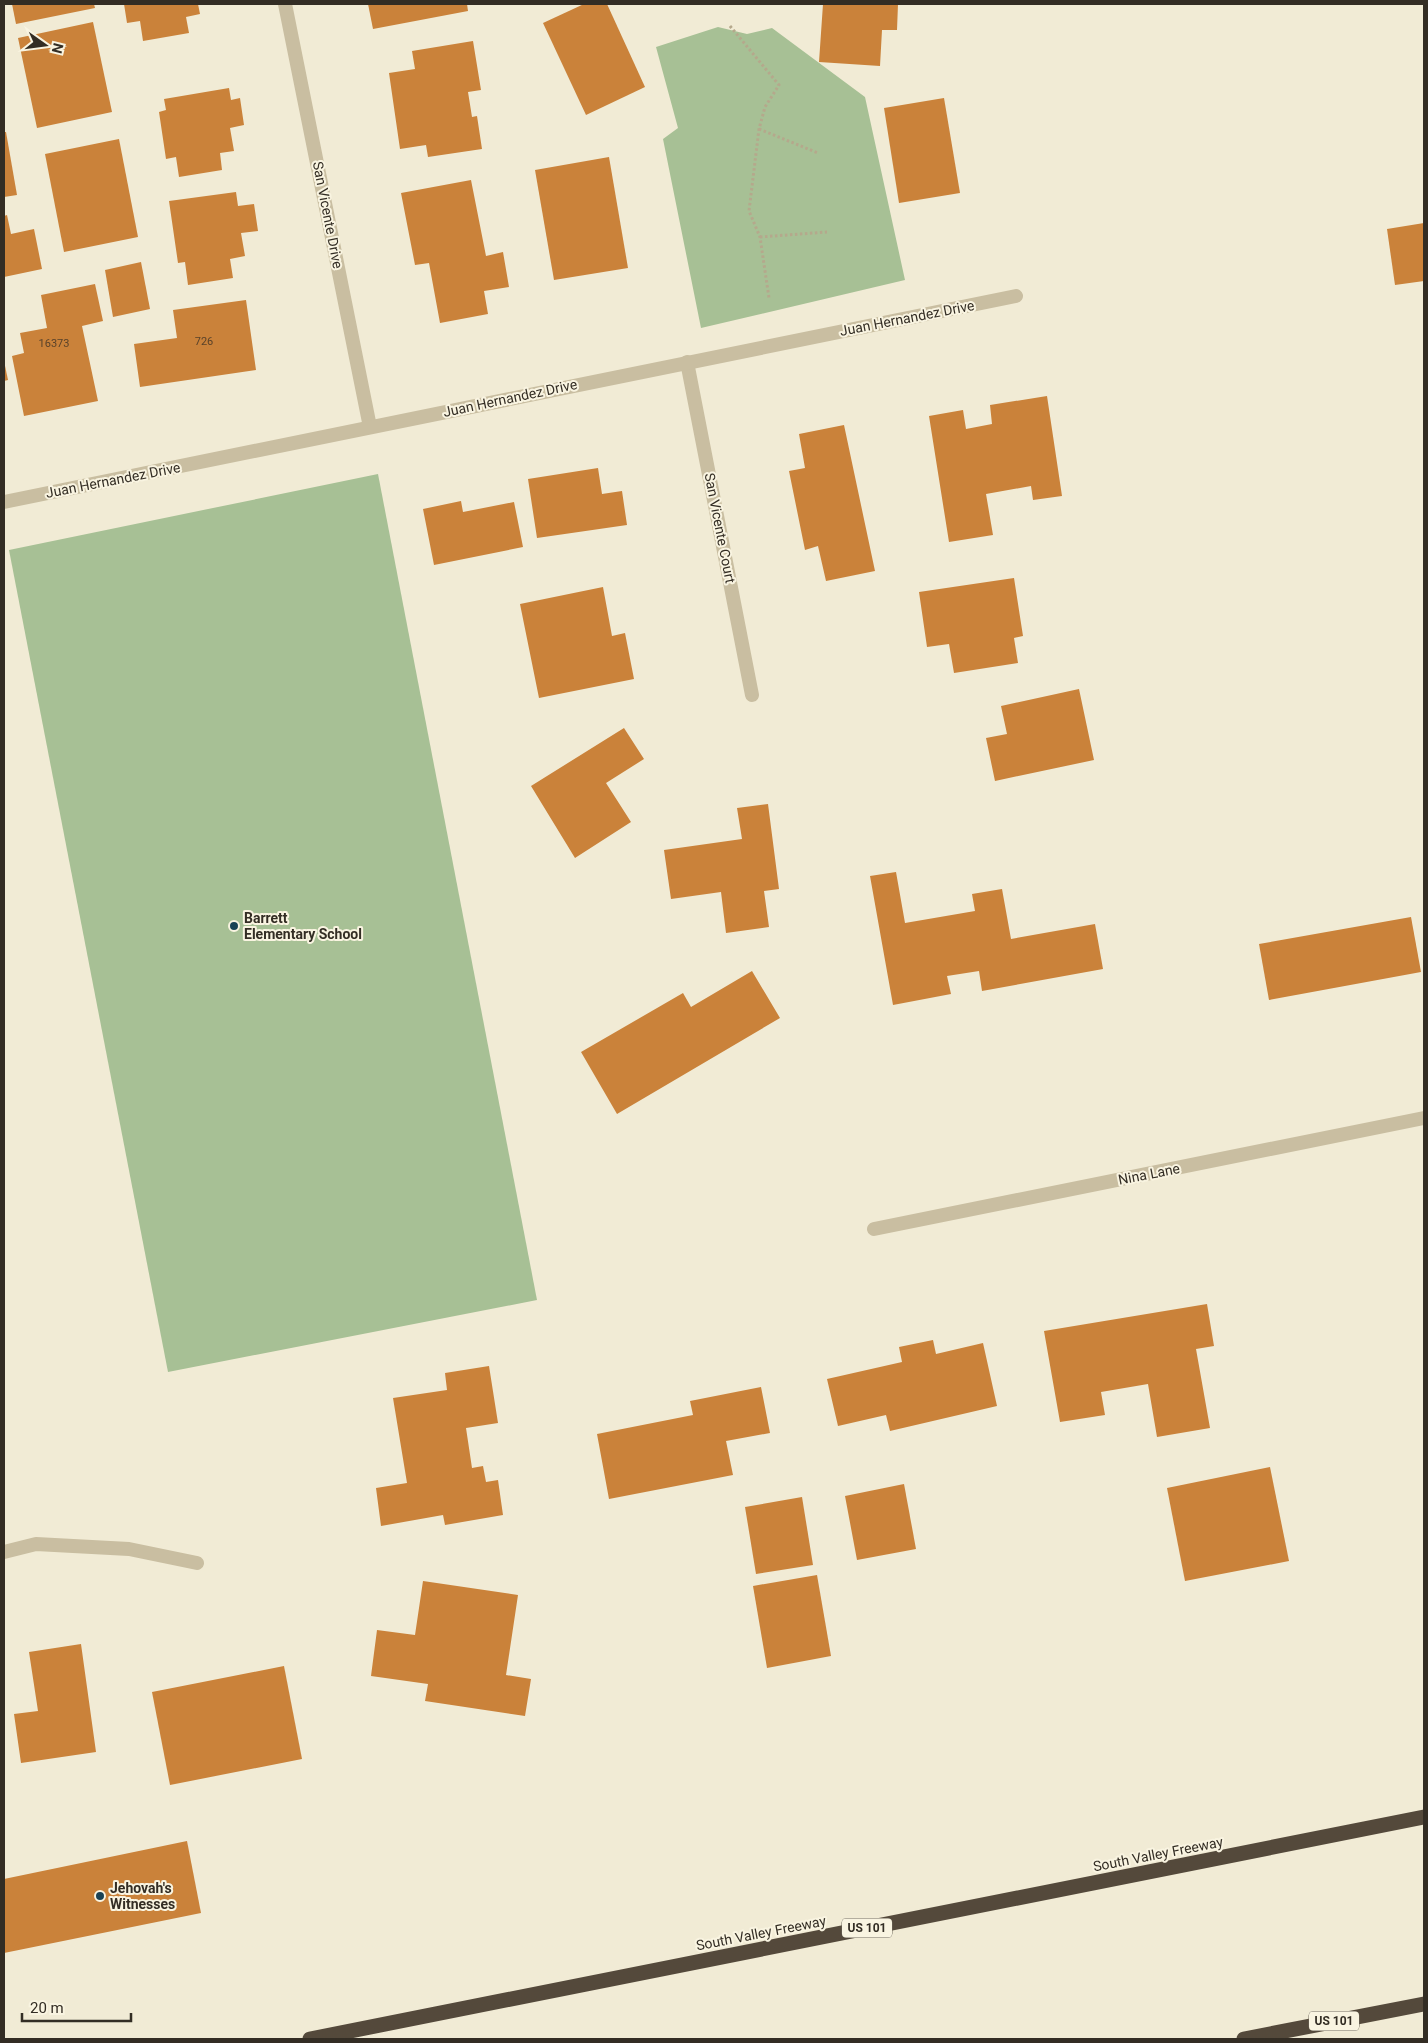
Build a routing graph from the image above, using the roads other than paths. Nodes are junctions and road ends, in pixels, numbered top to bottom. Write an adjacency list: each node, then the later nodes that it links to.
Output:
1 (286, 4): 4 (street, San Vicente Drive)
2 (1016, 296): 3 (street, Juan Hernandez Drive)
3 (687, 362): 4 (street, Juan Hernandez Drive); 6 (street, San Vicente Court)
4 (370, 427): 5 (street, Juan Hernandez Drive)
5 (4, 502)
6 (752, 695)
7 (1424, 1118): 8 (street, Nina Lane)
8 (874, 1230)
9 (4, 1552): 10 (street)
10 (197, 1563)
11 (1424, 1817): 13 (highway, South Valley Freeway / US 101)
12 (1424, 2004): 14 (highway, US 101)
13 (310, 2039)
14 (1244, 2039)

